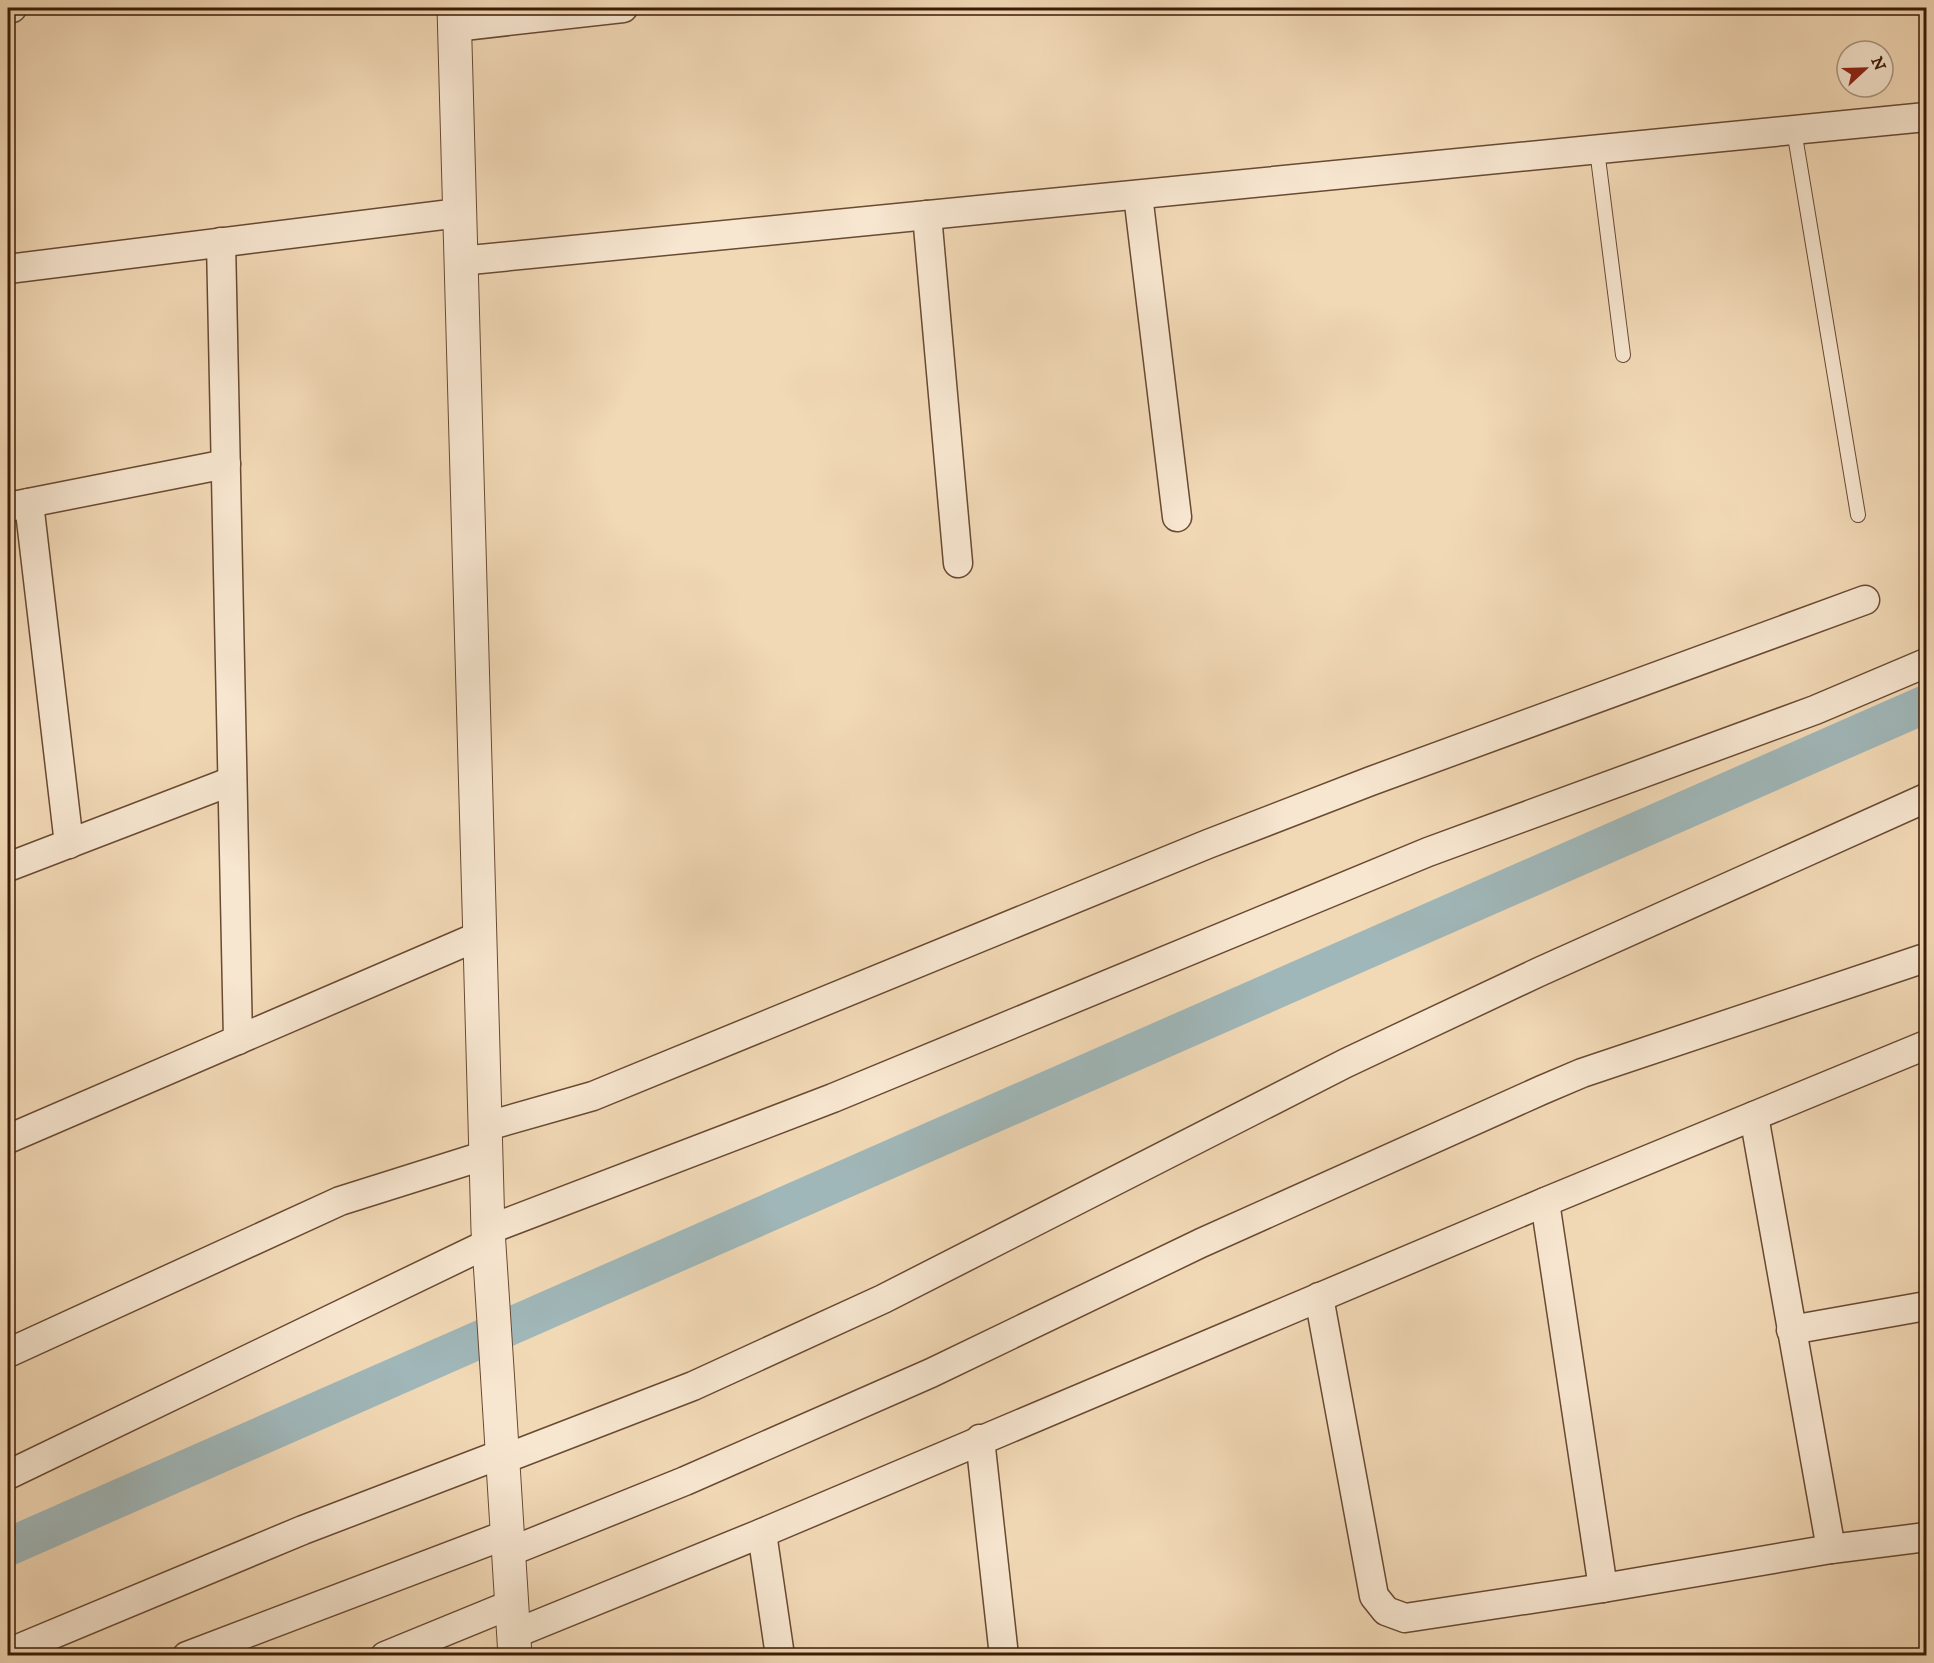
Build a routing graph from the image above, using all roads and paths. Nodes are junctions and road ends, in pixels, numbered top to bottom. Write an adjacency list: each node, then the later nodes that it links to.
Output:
1 (623, 8): 2 (street)
2 (454, 17): 7 (street)
3 (1926, 117): 4 (street)
4 (1794, 130): 5 (street); 15 (lane)
5 (1597, 150): 6 (street); 12 (lane)
6 (1138, 195): 8 (street); 16 (street)
7 (459, 213): 9 (street); 10 (street)
8 (927, 215): 10 (street); 17 (street)
9 (221, 242): 11 (street); 13 (street)
10 (460, 261): 24 (street)
11 (8, 269)
12 (1623, 355)
13 (225, 464): 14 (street); 20 (street)
14 (18, 505): 22 (street)
15 (1858, 515)
16 (1177, 517)
17 (958, 562)
18 (1865, 600): 30 (street)
19 (1926, 663): 32 (street)
20 (232, 781): 22 (street); 26 (street)
21 (1926, 798): 38 (street)
22 (69, 844): 23 (street)
23 (8, 867)
24 (479, 936): 26 (street); 30 (street)
25 (1926, 960): 42 (street)
26 (238, 1040): 29 (street)
27 (1926, 1045): 28 (street)
28 (1754, 1116): 31 (street); 35 (street)
29 (8, 1139)
30 (485, 1141): 32 (street); 36 (street)
31 (1545, 1202): 33 (street); 44 (street)
32 (489, 1237): 38 (street); 39 (street)
33 (1320, 1297): 37 (street); 44 (street)
34 (1926, 1306): 35 (street)
35 (1791, 1329): 43 (street)
36 (8, 1353)
37 (980, 1439): 40 (street); 50 (street)
38 (504, 1456): 42 (street); 46 (street)
39 (8, 1475)
40 (762, 1533): 45 (street); 49 (street)
41 (1926, 1537): 43 (street)
42 (509, 1543): 45 (street); 47 (street)
43 (1831, 1549): 44 (street)
44 (1603, 1588)
45 (514, 1631): 48 (street)
46 (8, 1653)
47 (187, 1656)
48 (385, 1656)
49 (780, 1656)
50 (1004, 1656)

